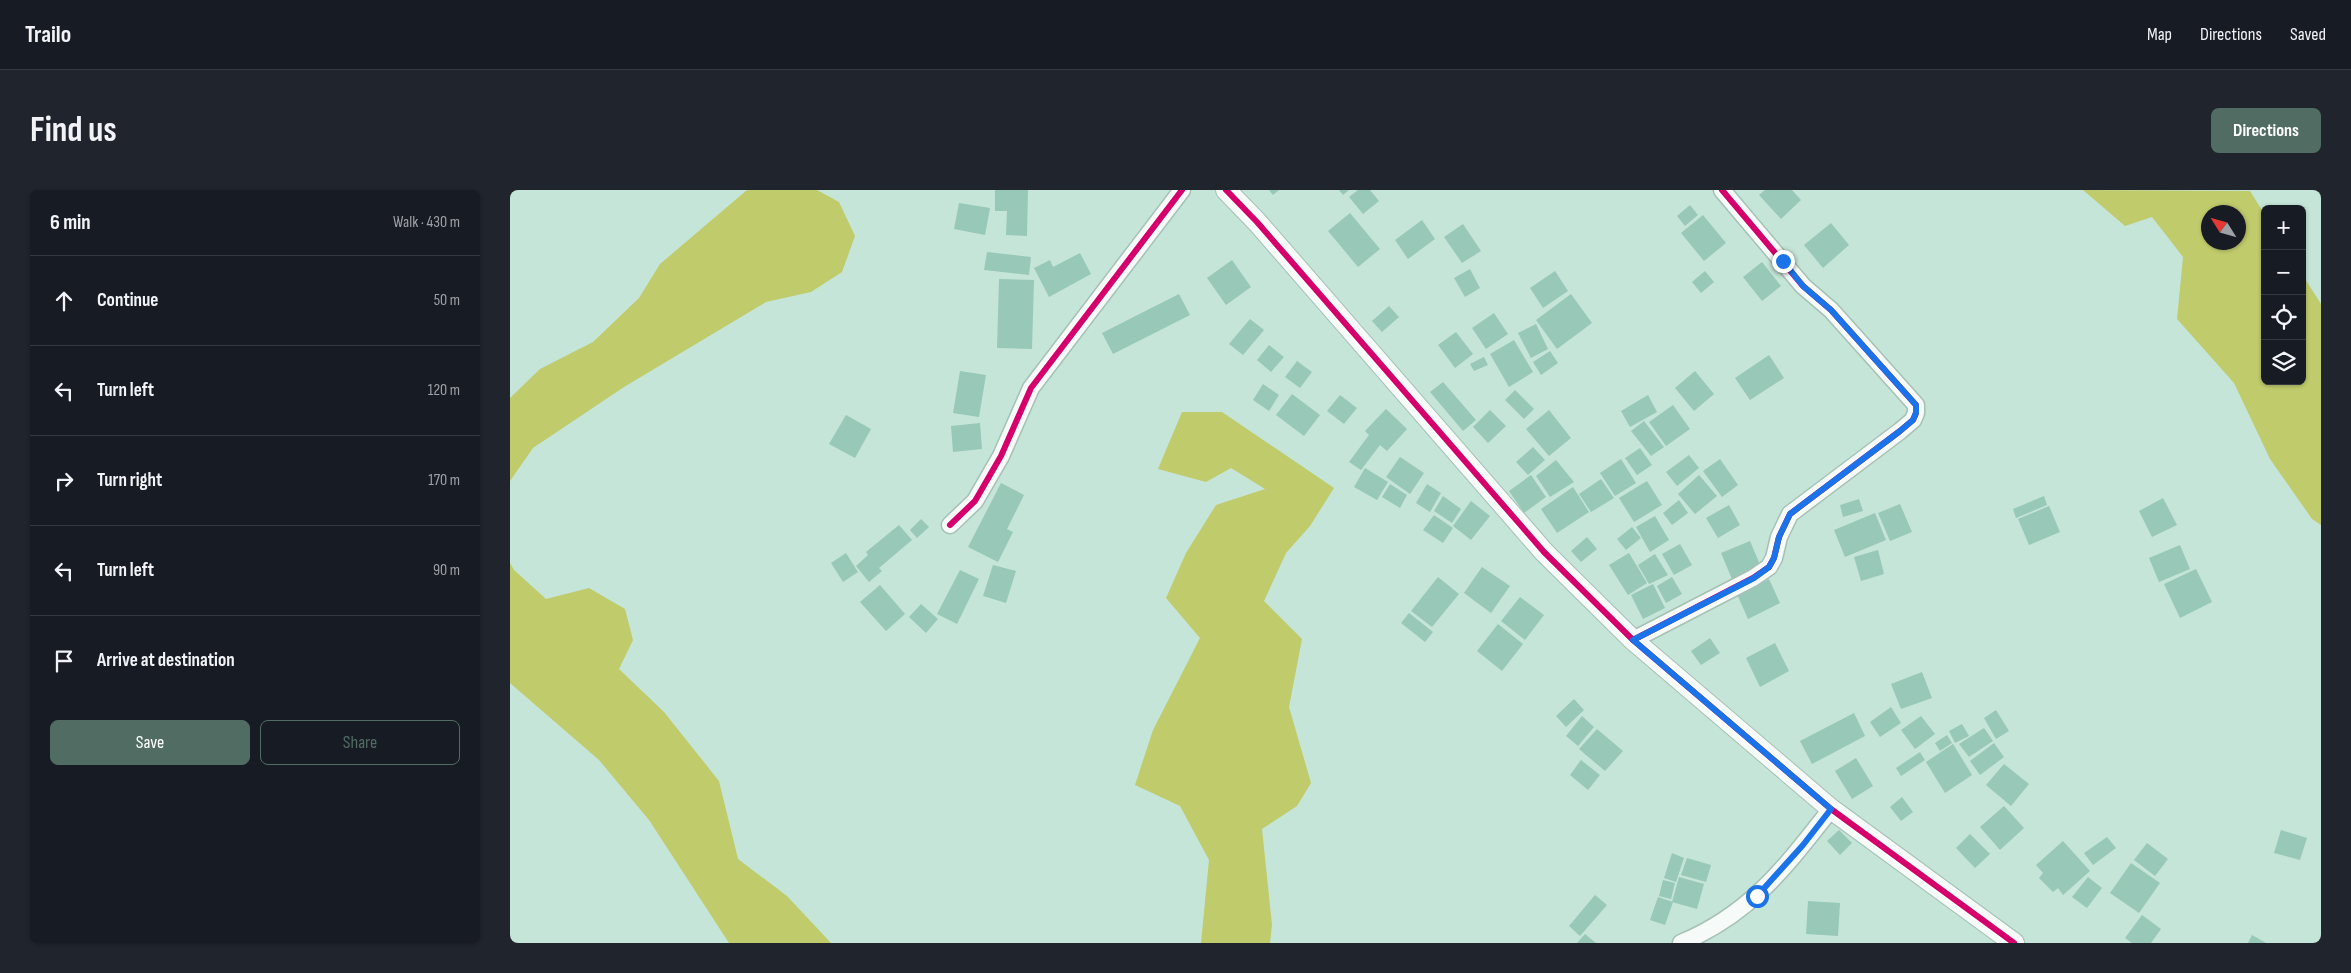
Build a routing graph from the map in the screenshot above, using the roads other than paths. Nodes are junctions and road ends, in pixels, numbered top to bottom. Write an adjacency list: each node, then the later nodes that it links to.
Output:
1 (1182, 190): 4 (street)
2 (1226, 190): 5 (street)
3 (1722, 190): 5 (street)
4 (950, 525)
5 (1633, 640): 6 (street)
6 (1831, 809): 7 (street); 8 (street)
7 (1681, 943)
8 (2014, 943)

